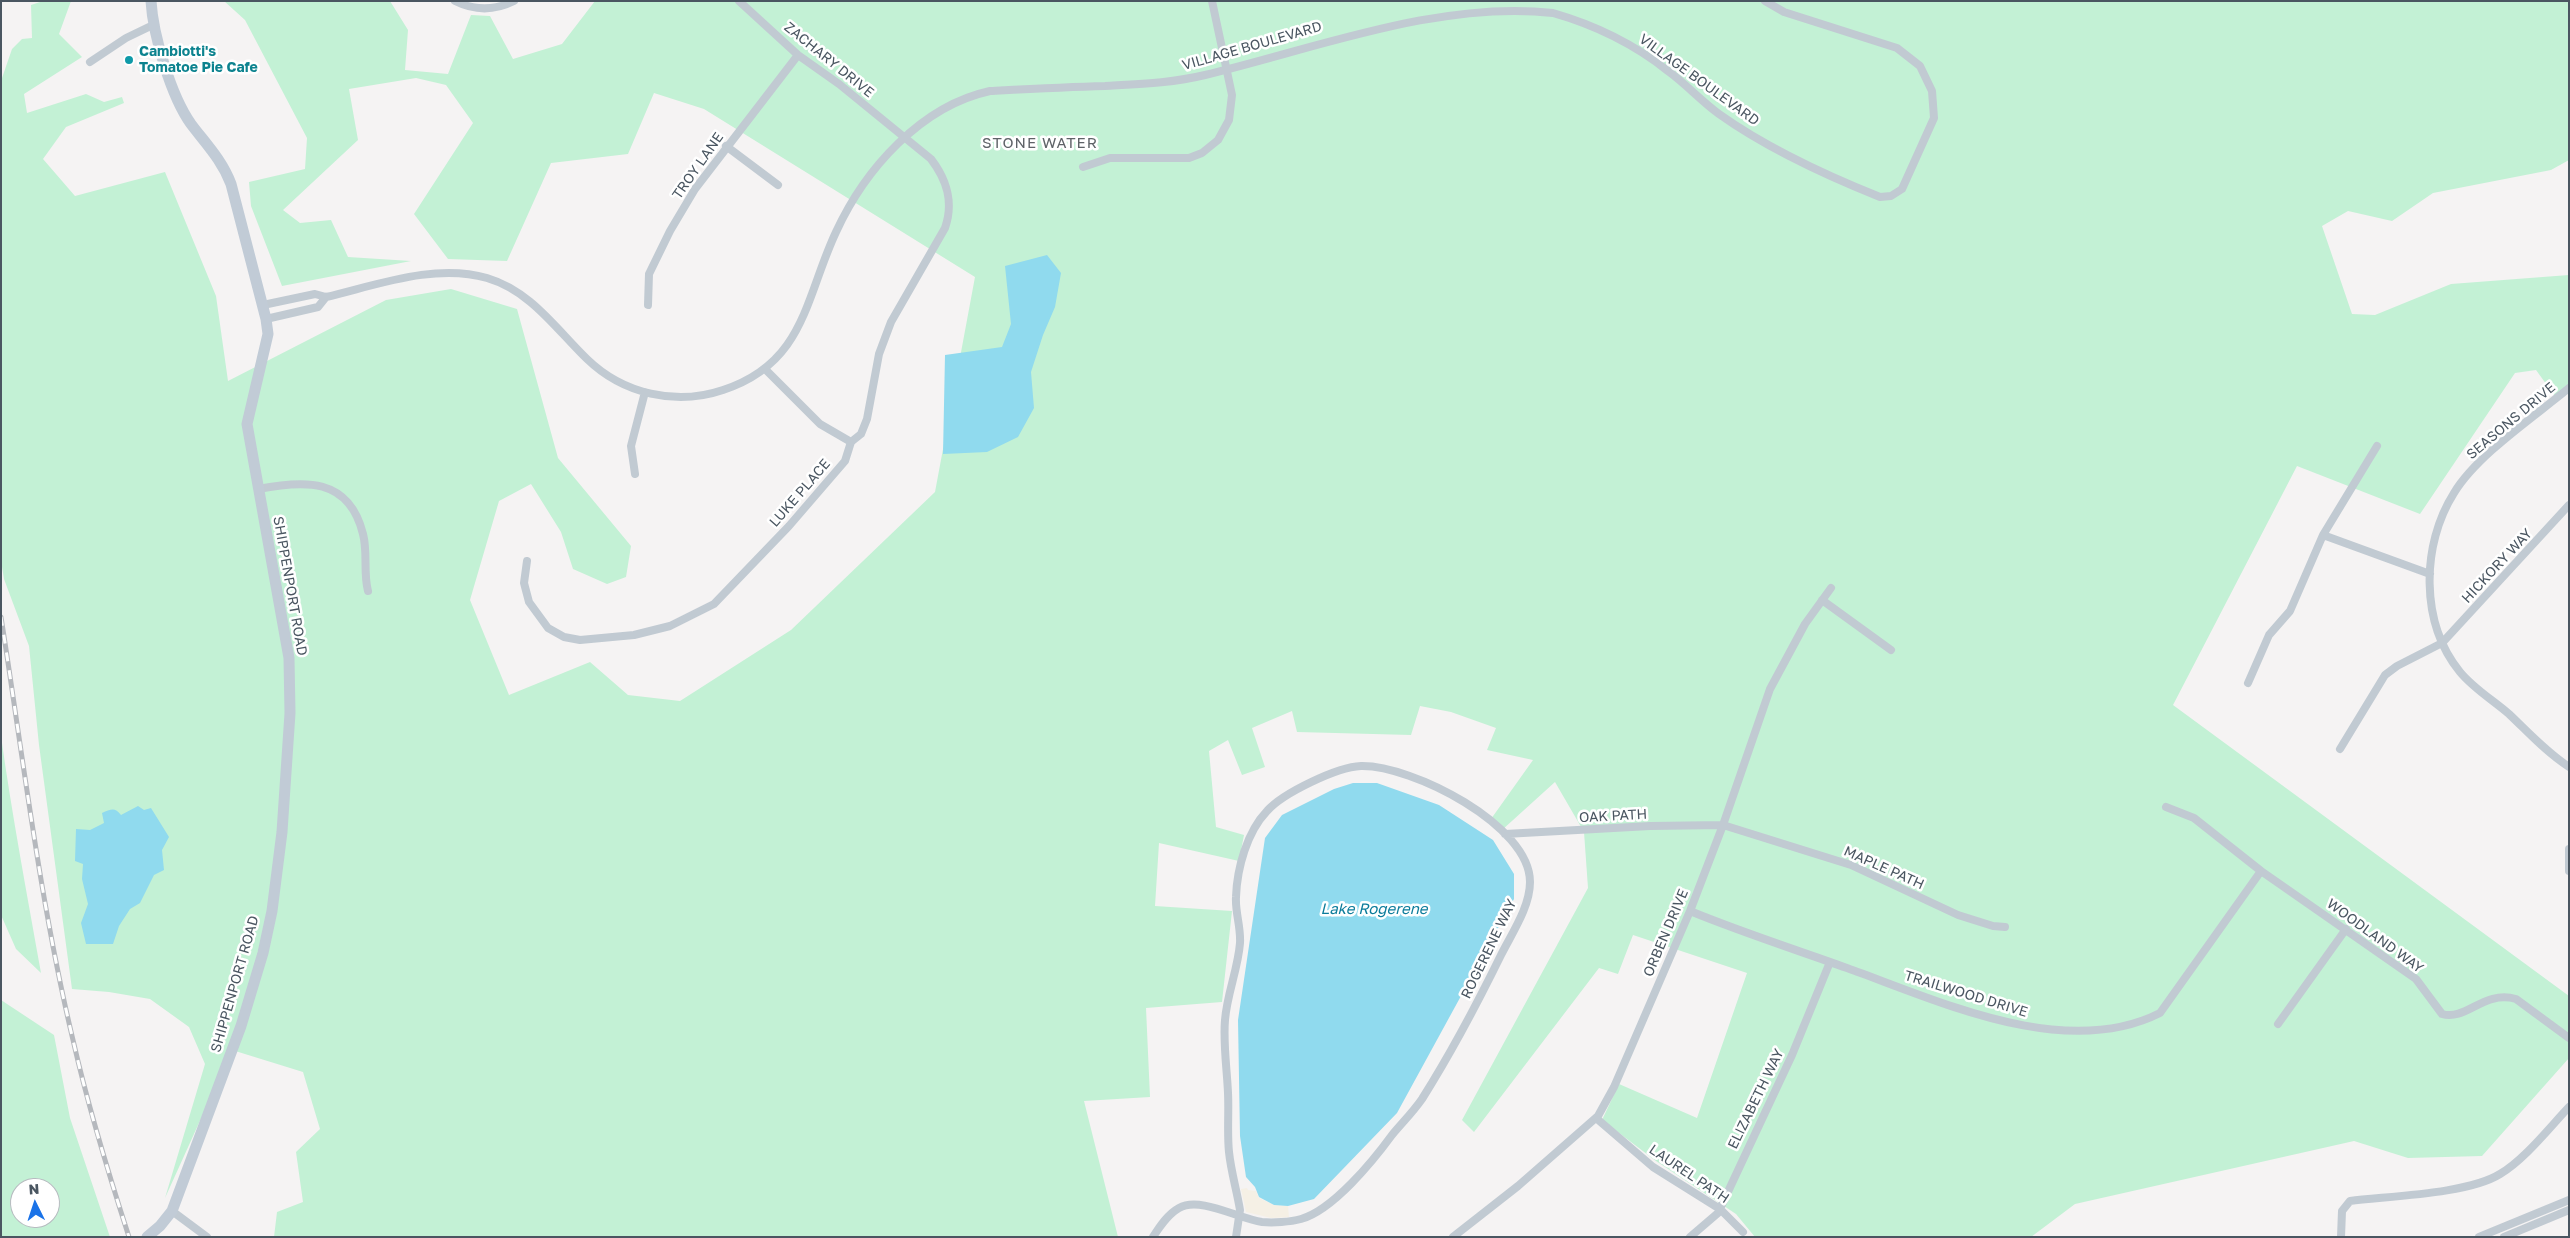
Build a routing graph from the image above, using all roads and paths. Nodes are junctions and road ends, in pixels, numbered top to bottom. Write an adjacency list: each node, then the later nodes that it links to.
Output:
1 (151, 1): 7 (street, SHIPPENPORT ROAD)
2 (455, 1): 3 (street)
3 (514, 1)
4 (739, 1): 8 (street, ZACHARY DRIVE)
5 (1212, 1): 10 (street)
6 (1765, 1): 10 (street, VILLAGE BOULEVARD)
7 (154, 24): 9 (street); 16 (street, SHIPPENPORT ROAD)
8 (798, 54): 11 (street, ZACHARY DRIVE); 12 (street, TROY LANE)
9 (90, 62)
10 (1228, 69): 11 (street, VILLAGE BOULEVARD); 13 (street)
11 (904, 137): 19 (street, VILLAGE BOULEVARD); 22 (street, LUKE PLACE)
12 (726, 146): 14 (street); 17 (street, TROY LANE)
13 (1083, 166)
14 (778, 185)
15 (326, 297): 16 (street, VILLAGE BOULEVARD); 18 (street, VILLAGE BOULEVARD); 21 (street, VILLAGE BOULEVARD)
16 (263, 305): 18 (street, SHIPPENPORT ROAD)
17 (648, 305)
18 (266, 319): 25 (street, SHIPPENPORT ROAD)
19 (765, 369): 21 (street, VILLAGE BOULEVARD); 22 (street)
20 (2569, 388): 29 (street, SEASONS DRIVE)
21 (644, 392): 24 (street)
22 (851, 442): 28 (street, LUKE PLACE)
23 (2377, 446): 27 (street)
24 (635, 474)
25 (258, 489): 31 (street); 55 (street, SHIPPENPORT ROAD)
26 (2569, 505): 33 (street, HICKORY WAY)
27 (2323, 535): 29 (street); 35 (street)
28 (527, 561)
29 (2430, 574): 33 (street, SEASONS DRIVE)
30 (1831, 588): 32 (street, ORBEN DRIVE)
31 (368, 591)
32 (1822, 600): 34 (street); 39 (street, ORBEN DRIVE)
33 (2442, 643): 36 (street); 37 (street, SEASONS DRIVE)
34 (1891, 650)
35 (2248, 683)
36 (2340, 749)
37 (2569, 767)
38 (2166, 806): 42 (street, WOODLAND WAY)
39 (1723, 825): 40 (street, OAK PATH); 44 (street, ORBEN DRIVE); 45 (street, MAPLE PATH)
40 (1505, 834): 56 (street, ROGERENE WAY); 56 (street, ROGERENE WAY)
41 (2569, 849): 43 (street)
42 (2261, 871): 46 (street, WOODLAND WAY); 47 (street, TRAILWOOD DRIVE)
43 (2569, 871)
44 (1690, 911): 47 (street, TRAILWOOD DRIVE); 51 (street, ORBEN DRIVE)
45 (2005, 927)
46 (2346, 929): 48 (street); 49 (street, WOODLAND WAY)
47 (1830, 962): 53 (street, ELIZABETH WAY)
48 (2278, 1024)
49 (2569, 1038)
50 (2569, 1107): 64 (street)
51 (1596, 1118): 53 (street, LAUREL PATH); 62 (street, ORBEN DRIVE)
52 (2569, 1200): 65 (street)
53 (1720, 1209): 57 (street, LAUREL PATH); 63 (street, ELIZABETH WAY)
54 (2569, 1210): 66 (street)
55 (172, 1211): 58 (street, SHIPPENPORT ROAD); 59 (street)
56 (1240, 1217): 60 (street, ROGERENE WAY); 61 (street)
57 (1743, 1232)
58 (147, 1237)
59 (207, 1237)
60 (1153, 1237)
61 (1236, 1237)
62 (1453, 1237)
63 (1690, 1237)
64 (2341, 1237)
65 (2479, 1237)
66 (2504, 1237)

